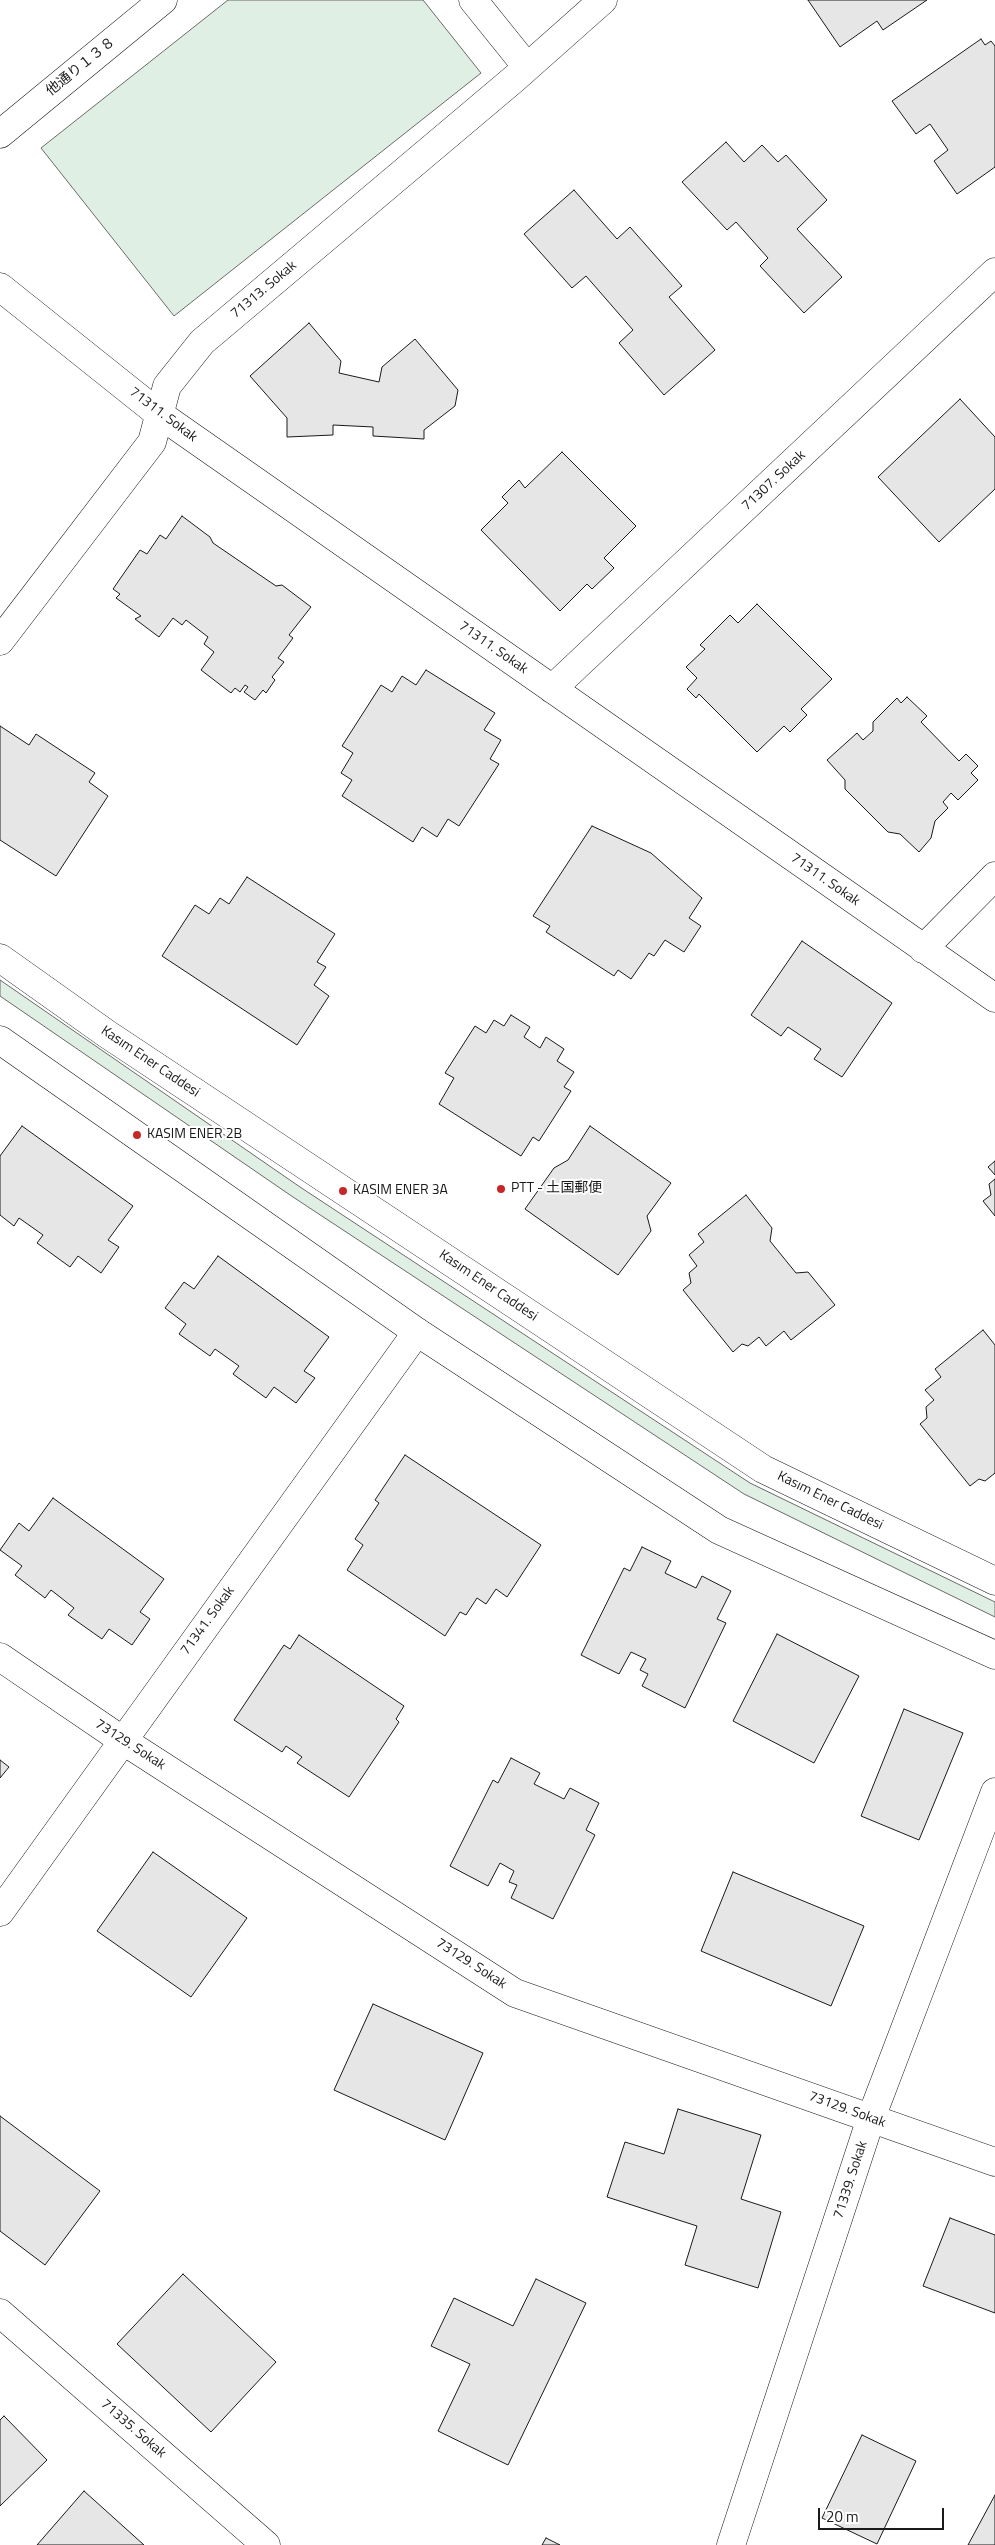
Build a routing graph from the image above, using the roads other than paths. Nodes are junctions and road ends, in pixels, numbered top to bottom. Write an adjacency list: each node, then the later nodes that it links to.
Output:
1 (163, 0): 5 (street, 他通り１３８)
2 (473, 0): 4 (street)
3 (603, 0): 4 (street, 71313. Sokak)
4 (528, 67): 8 (street, 71313. Sokak)
5 (0, 134)
6 (995, 272): 10 (street, 71307. Sokak)
7 (0, 287): 8 (street, 71311. Sokak)
8 (159, 414): 9 (street, 71313. Sokak); 10 (street, 71311. Sokak)
9 (0, 641)
10 (552, 689): 12 (street, 71311. Sokak)
11 (995, 876): 12 (street)
12 (923, 948): 14 (street, 71311. Sokak)
13 (0, 958): 17 (street, Kasım Ener Caddesi)
14 (995, 998)
15 (0, 1040): 16 (street)
16 (417, 1332): 18 (street); 20 (street, 71341. Sokak)
17 (995, 1581)
18 (995, 1655)
19 (0, 1657): 20 (street, 73129. Sokak)
20 (122, 1740): 22 (street, 71341. Sokak); 23 (street, 73129. Sokak)
21 (995, 1792): 23 (street, 71339. Sokak)
22 (0, 1912)
23 (872, 2118): 24 (street, 73129. Sokak); 26 (street, 71339. Sokak)
24 (995, 2162)
25 (0, 2313): 27 (street, 71335. Sokak)
26 (734, 2544)
27 (266, 2545)

